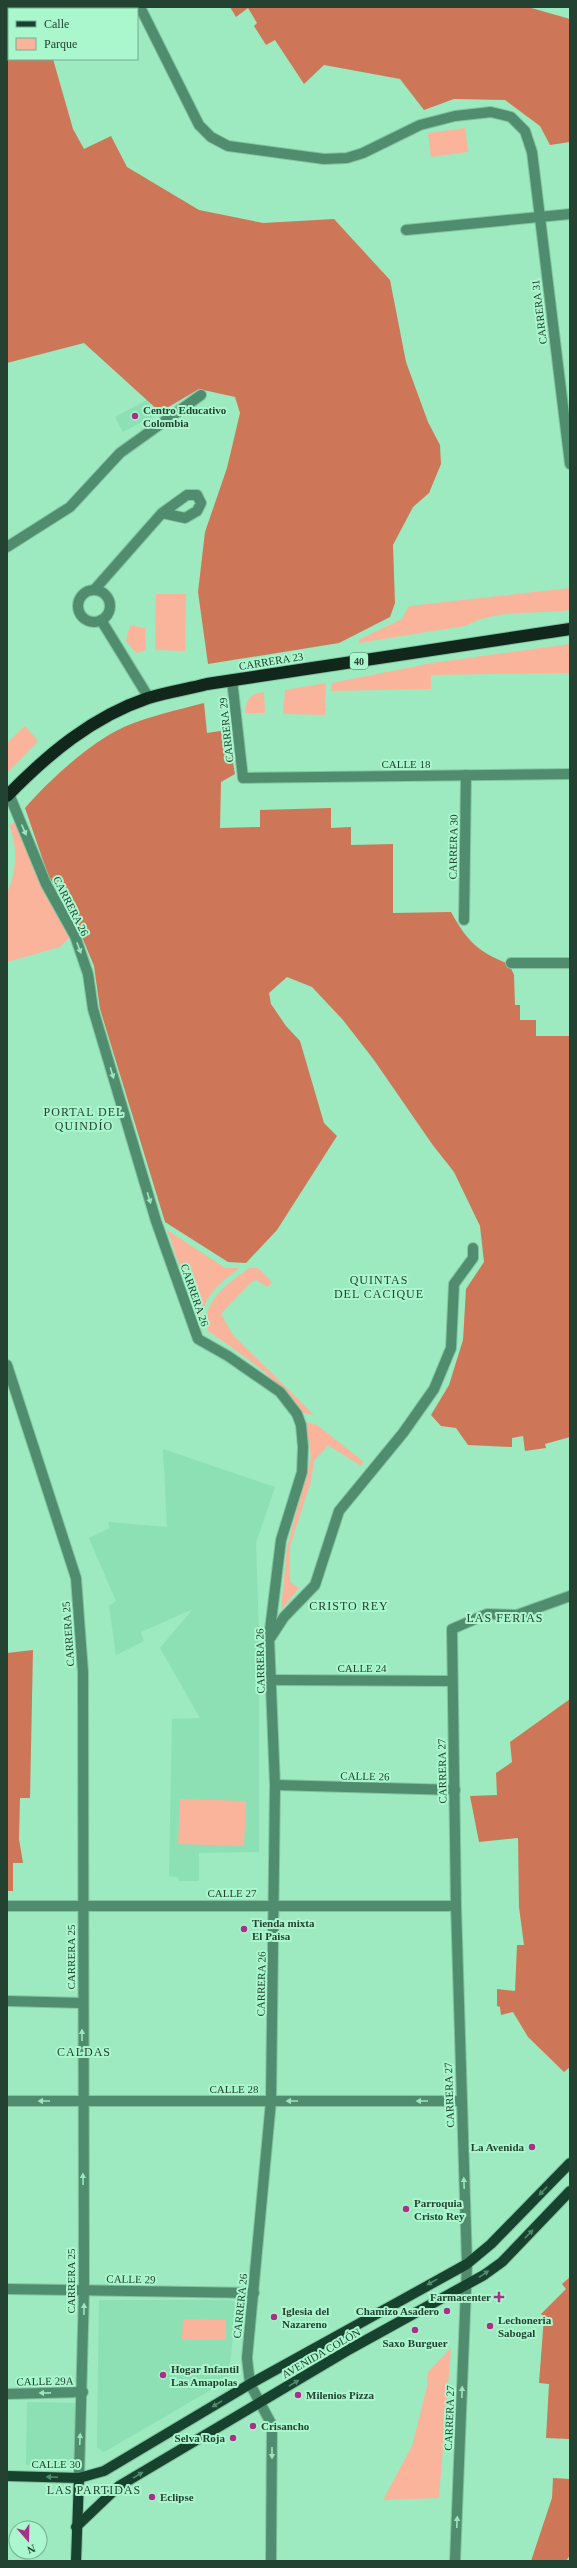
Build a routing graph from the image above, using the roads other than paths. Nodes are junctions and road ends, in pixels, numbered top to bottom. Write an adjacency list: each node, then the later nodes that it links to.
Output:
1 (140, 7): 3 (street, CARRERA 31)
2 (570, 214): 3 (street)
3 (540, 217): 4 (street); 6 (street, CARRERA 31)
4 (406, 230)
5 (202, 396): 8 (street)
6 (570, 464)
7 (162, 513): 9 (street)
8 (7, 547)
9 (96, 589): 10 (street); 10 (street)
10 (101, 620): 13 (street)
11 (570, 629): 12 (highway, CARRERA 23 / 40)
12 (232, 680): 13 (highway, CARRERA 23 / 40); 16 (street, CARRERA 29)
13 (149, 698): 17 (highway, CARRERA 23 / 40)
14 (570, 774): 15 (street, CALLE 18)
15 (466, 775): 16 (street, CALLE 18); 18 (street, CARRERA 30)
16 (243, 778)
17 (8, 795): 24 (street, CARRERA 26, one-way to 24)
18 (464, 920)
19 (510, 963): 20 (street)
20 (570, 963)
21 (473, 1248): 24 (street)
22 (7, 1365): 29 (street, CARRERA 25)
23 (570, 1596): 26 (street, CARRERA 27)
24 (269, 1638): 25 (street, CARRERA 26)
25 (272, 1680): 26 (street, CALLE 24); 27 (street, CARRERA 26)
26 (452, 1681): 28 (street, CARRERA 27)
27 (275, 1786): 28 (street, CALLE 26); 30 (street, CARRERA 26)
28 (455, 1790): 32 (street, CARRERA 27)
29 (83, 1905): 30 (street, CALLE 27); 31 (street, CALLE 27); 34 (street, CARRERA 25)
30 (275, 1905): 32 (street, CALLE 27); 38 (street, CARRERA 26)
31 (7, 1906)
32 (456, 1906): 35 (street, CARRERA 27)
33 (7, 2001): 34 (street)
34 (82, 2002): 37 (street, CARRERA 25, one-way to 34)
35 (461, 2100): 38 (street, CALLE 28, one-way to 38); 41 (street, CARRERA 27, one-way to 35)
36 (7, 2101): 37 (street, CALLE 28, one-way to 36)
37 (82, 2101): 38 (street, CALLE 28); 44 (street, CARRERA 25, one-way to 37)
38 (271, 2101): 45 (street, CARRERA 26)
39 (570, 2163): 41 (main road, AVENIDA COLÓN, one-way to 41)
40 (570, 2192): 42 (main road, AVENIDA COLÓN, one-way to 40)
41 (467, 2264): 42 (street, CARRERA 27); 46 (main road, AVENIDA COLÓN, one-way to 46)
42 (466, 2285): 49 (main road, AVENIDA COLÓN, one-way to 42); 56 (street, CARRERA 27, one-way to 42)
43 (7, 2289): 44 (street, CALLE 29)
44 (84, 2290): 45 (street, CALLE 29); 47 (street, CARRERA 25, one-way to 44)
45 (254, 2293): 46 (street, CARRERA 26)
46 (250, 2384): 49 (street, CARRERA 26); 50 (main road, AVENIDA COLÓN, one-way to 50)
47 (83, 2392): 48 (street, CALLE 29A, one-way to 48); 52 (street, CARRERA 25, one-way to 47)
48 (7, 2394)
49 (260, 2403): 53 (main road, AVENIDA COLÓN, one-way to 49); 55 (street, CARRERA 26, one-way to 55)
50 (104, 2471): 52 (main road, CALLE 30)
51 (7, 2476): 52 (main road, CALLE 30, one-way to 51)
52 (79, 2478): 53 (main road, CARRERA 25)
53 (76, 2527): 54 (main road, CARRERA 25)
54 (76, 2561)
55 (272, 2561)
56 (455, 2561)

